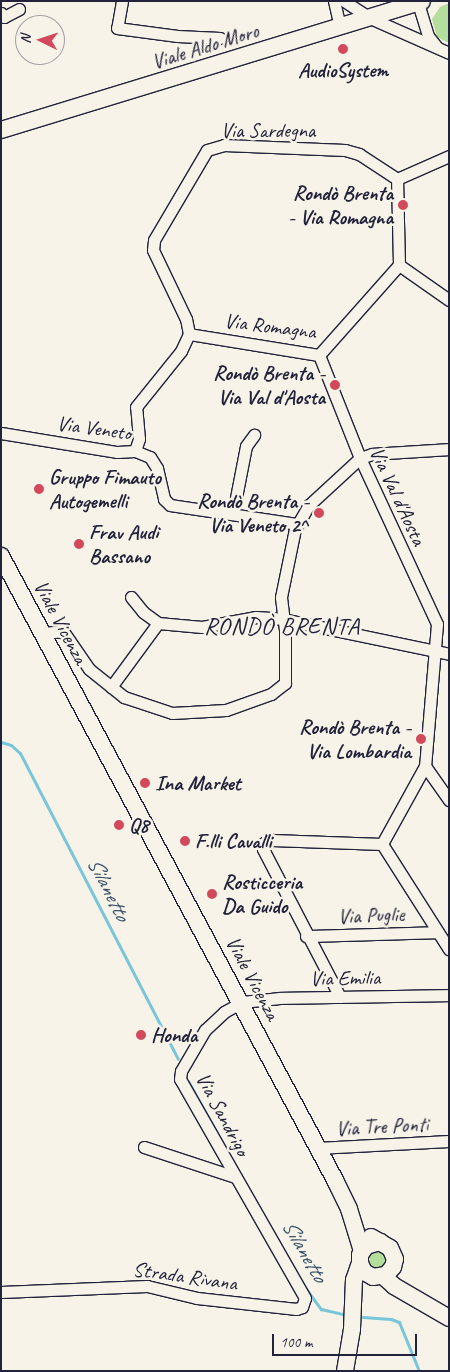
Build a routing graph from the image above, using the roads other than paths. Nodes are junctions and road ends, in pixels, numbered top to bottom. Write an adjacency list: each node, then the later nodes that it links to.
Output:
1 (122, 1): 9 (street)
2 (334, 1): 8 (street)
3 (344, 1): 7 (street)
4 (420, 2): 7 (main road, Viale Aldo Moro); 10 (street)
5 (19, 8): 6 (street)
6 (1, 13)
7 (370, 18): 8 (main road, Viale Aldo Moro); 10 (street)
8 (340, 28): 11 (main road, Viale Aldo Moro)
9 (220, 38)
10 (443, 51)
11 (1, 130)
12 (449, 156): 13 (street)
13 (397, 179): 14 (street); 16 (street, Via Sardegna)
14 (398, 266): 15 (street); 17 (street, Via Romagna)
15 (449, 300)
16 (189, 334): 17 (street, Via Romagna); 21 (street)
17 (319, 355): 22 (street, Via Val d'Aosta)
18 (1, 433): 21 (street, Via Veneto)
19 (254, 435): 23 (street)
20 (449, 449): 22 (street)
21 (135, 451): 23 (street, Via Veneto)
22 (360, 458): 24 (street); 30 (street, Via Val d'Aosta)
23 (233, 513): 24 (street, Via Veneto)
24 (297, 524): 27 (street)
25 (1, 556): 29 (main road, Viale Vicenza)
26 (132, 597): 28 (street)
27 (282, 619): 28 (street); 30 (street); 32 (street)
28 (158, 623): 32 (street)
29 (42, 633): 32 (street); 41 (main road, Viale Vicenza)
30 (435, 652): 31 (street); 33 (street, Via Val d'Aosta)
31 (449, 654)
32 (111, 686)
33 (424, 766): 34 (street); 35 (street)
34 (449, 800)
35 (382, 844): 36 (street); 37 (street)
36 (437, 932): 37 (street, Via Puglie); 38 (street)
37 (306, 936): 40 (street)
38 (449, 949)
39 (449, 995): 40 (street, Via Emilia)
40 (340, 997): 41 (street, Via Emilia)
41 (242, 1002): 44 (main road, Viale Vicenza); 45 (street, Via Sandrigo)
42 (449, 1142): 44 (street, Via Tre Ponti)
43 (144, 1147): 45 (street, Via Sandrigo)
44 (317, 1148): 46 (main road, Viale Vicenza)
45 (235, 1177): 51 (street, Via Sandrigo)
46 (349, 1211): 47 (main road, Viale Vicenza); 48 (main road, Viale Vicenza)
47 (380, 1242): 48 (main road); 49 (main road, Viale Vicenza)
48 (361, 1257): 49 (main road); 53 (main road)
49 (384, 1273): 52 (main road); 53 (main road)
50 (1, 1292): 51 (street, Strada Rivana)
51 (302, 1307)
52 (449, 1318)
53 (352, 1329): 54 (main road)
54 (346, 1371)

